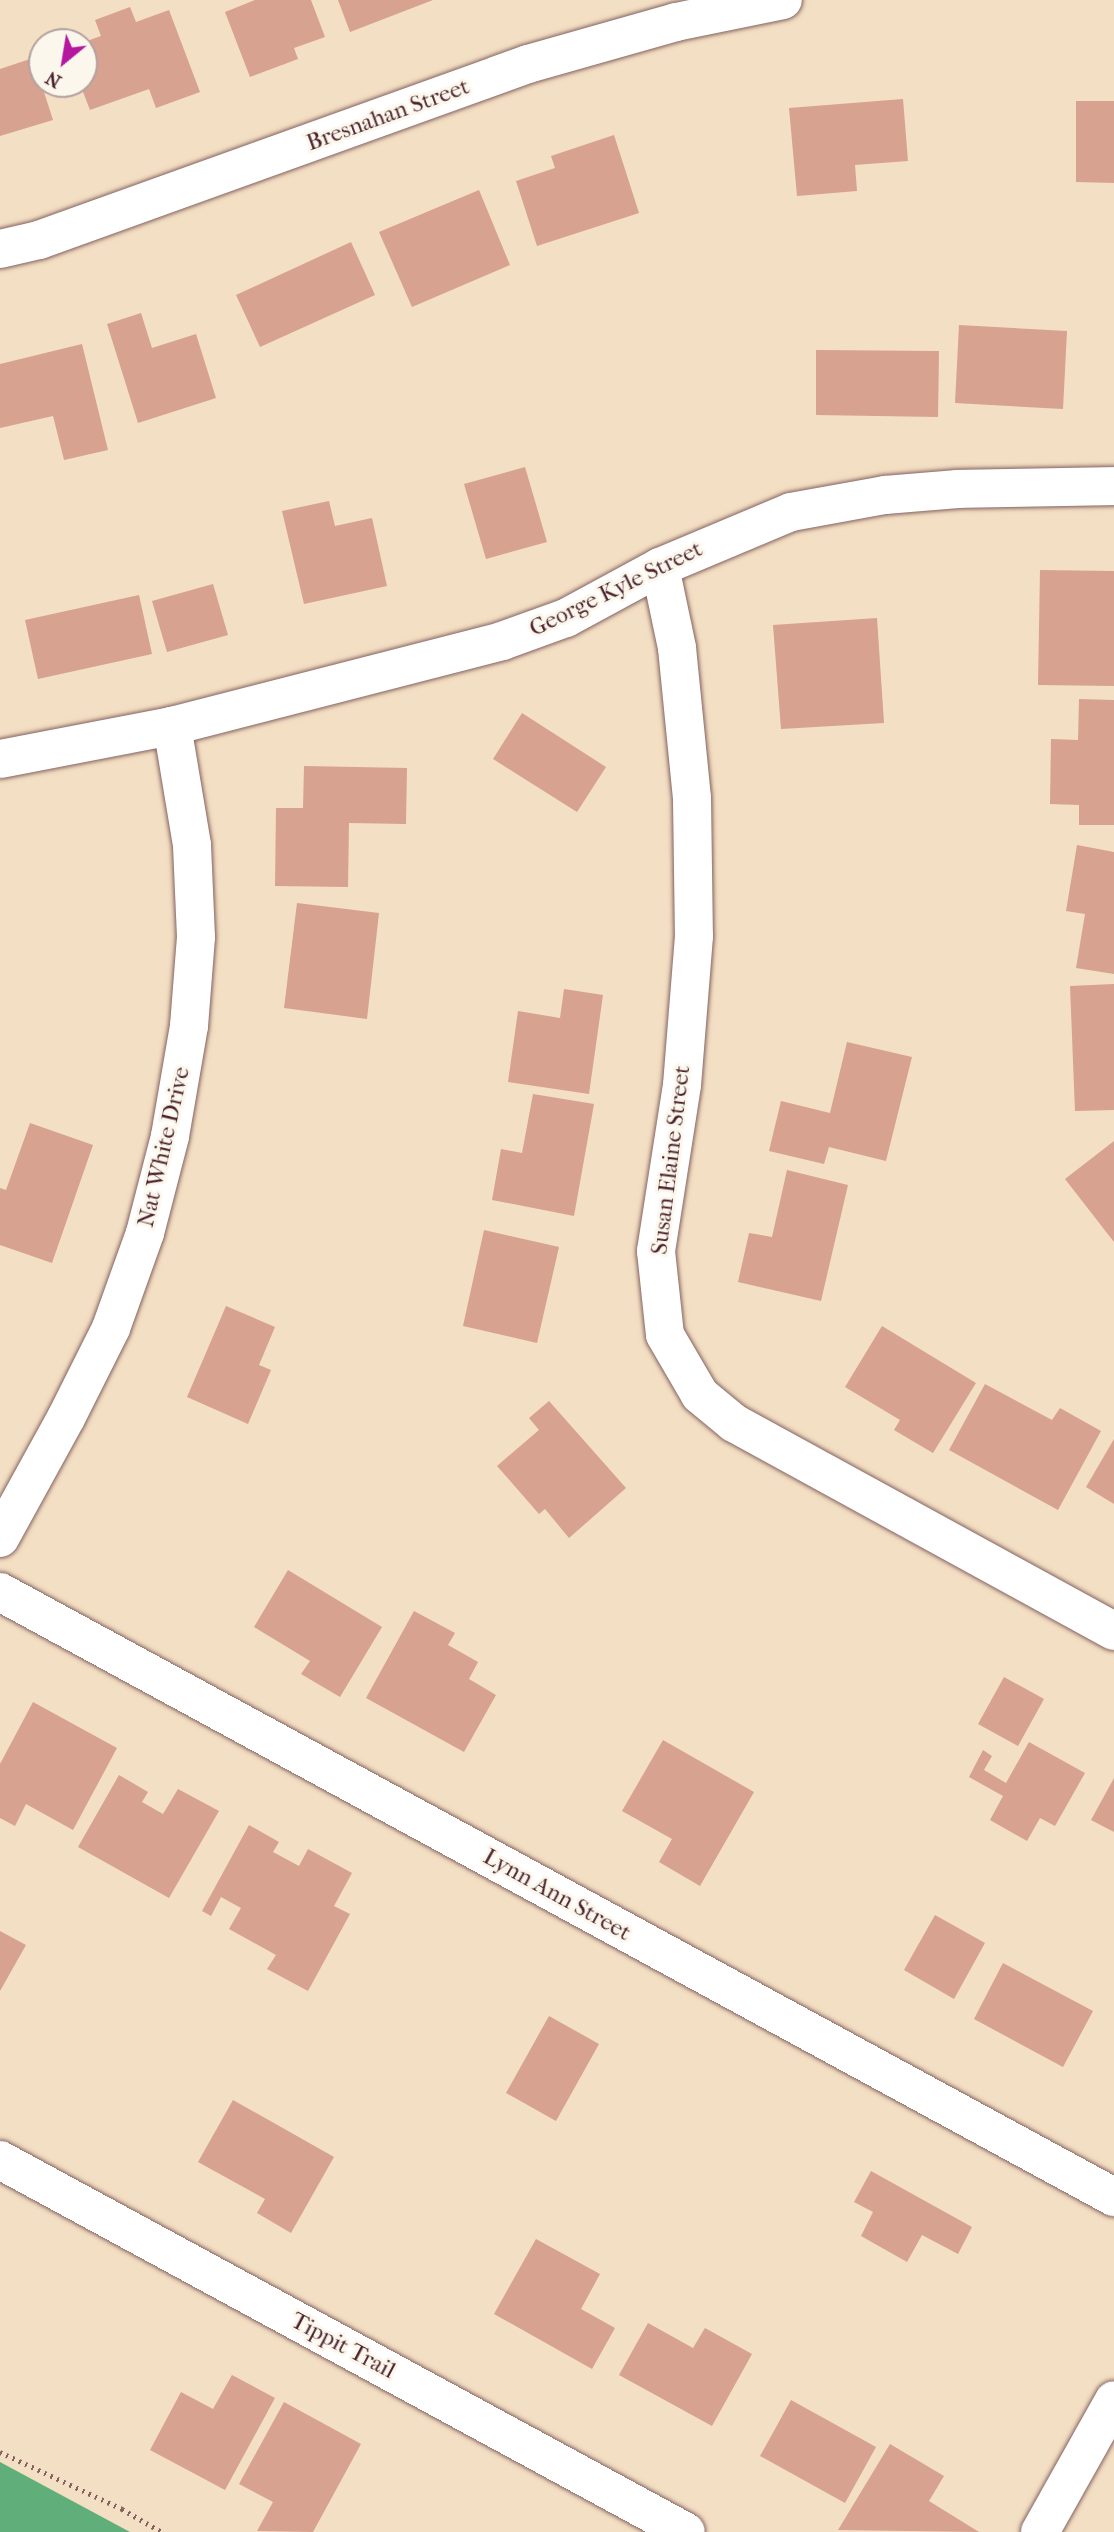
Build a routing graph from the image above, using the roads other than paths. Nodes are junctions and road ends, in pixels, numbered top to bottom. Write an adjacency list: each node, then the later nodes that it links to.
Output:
1 (783, 0): 2 (street, Bresnahan Street)
2 (676, 11): 3 (street, Bresnahan Street)
3 (0, 249)
4 (1114, 486): 5 (street, George Kyle Street)
5 (660, 567): 6 (street, George Kyle Street); 10 (street, Susan Elaine Street)
6 (172, 726): 7 (street, George Kyle Street); 8 (street, Nat White Drive)
7 (0, 759)
8 (0, 1538)
9 (0, 1592): 12 (street, Lynn Ann Street)
10 (1114, 1631)
11 (0, 2160): 14 (street, Tippit Trail)
12 (1114, 2197)
13 (1114, 2400): 15 (street)
14 (686, 2532)
15 (1040, 2532)

